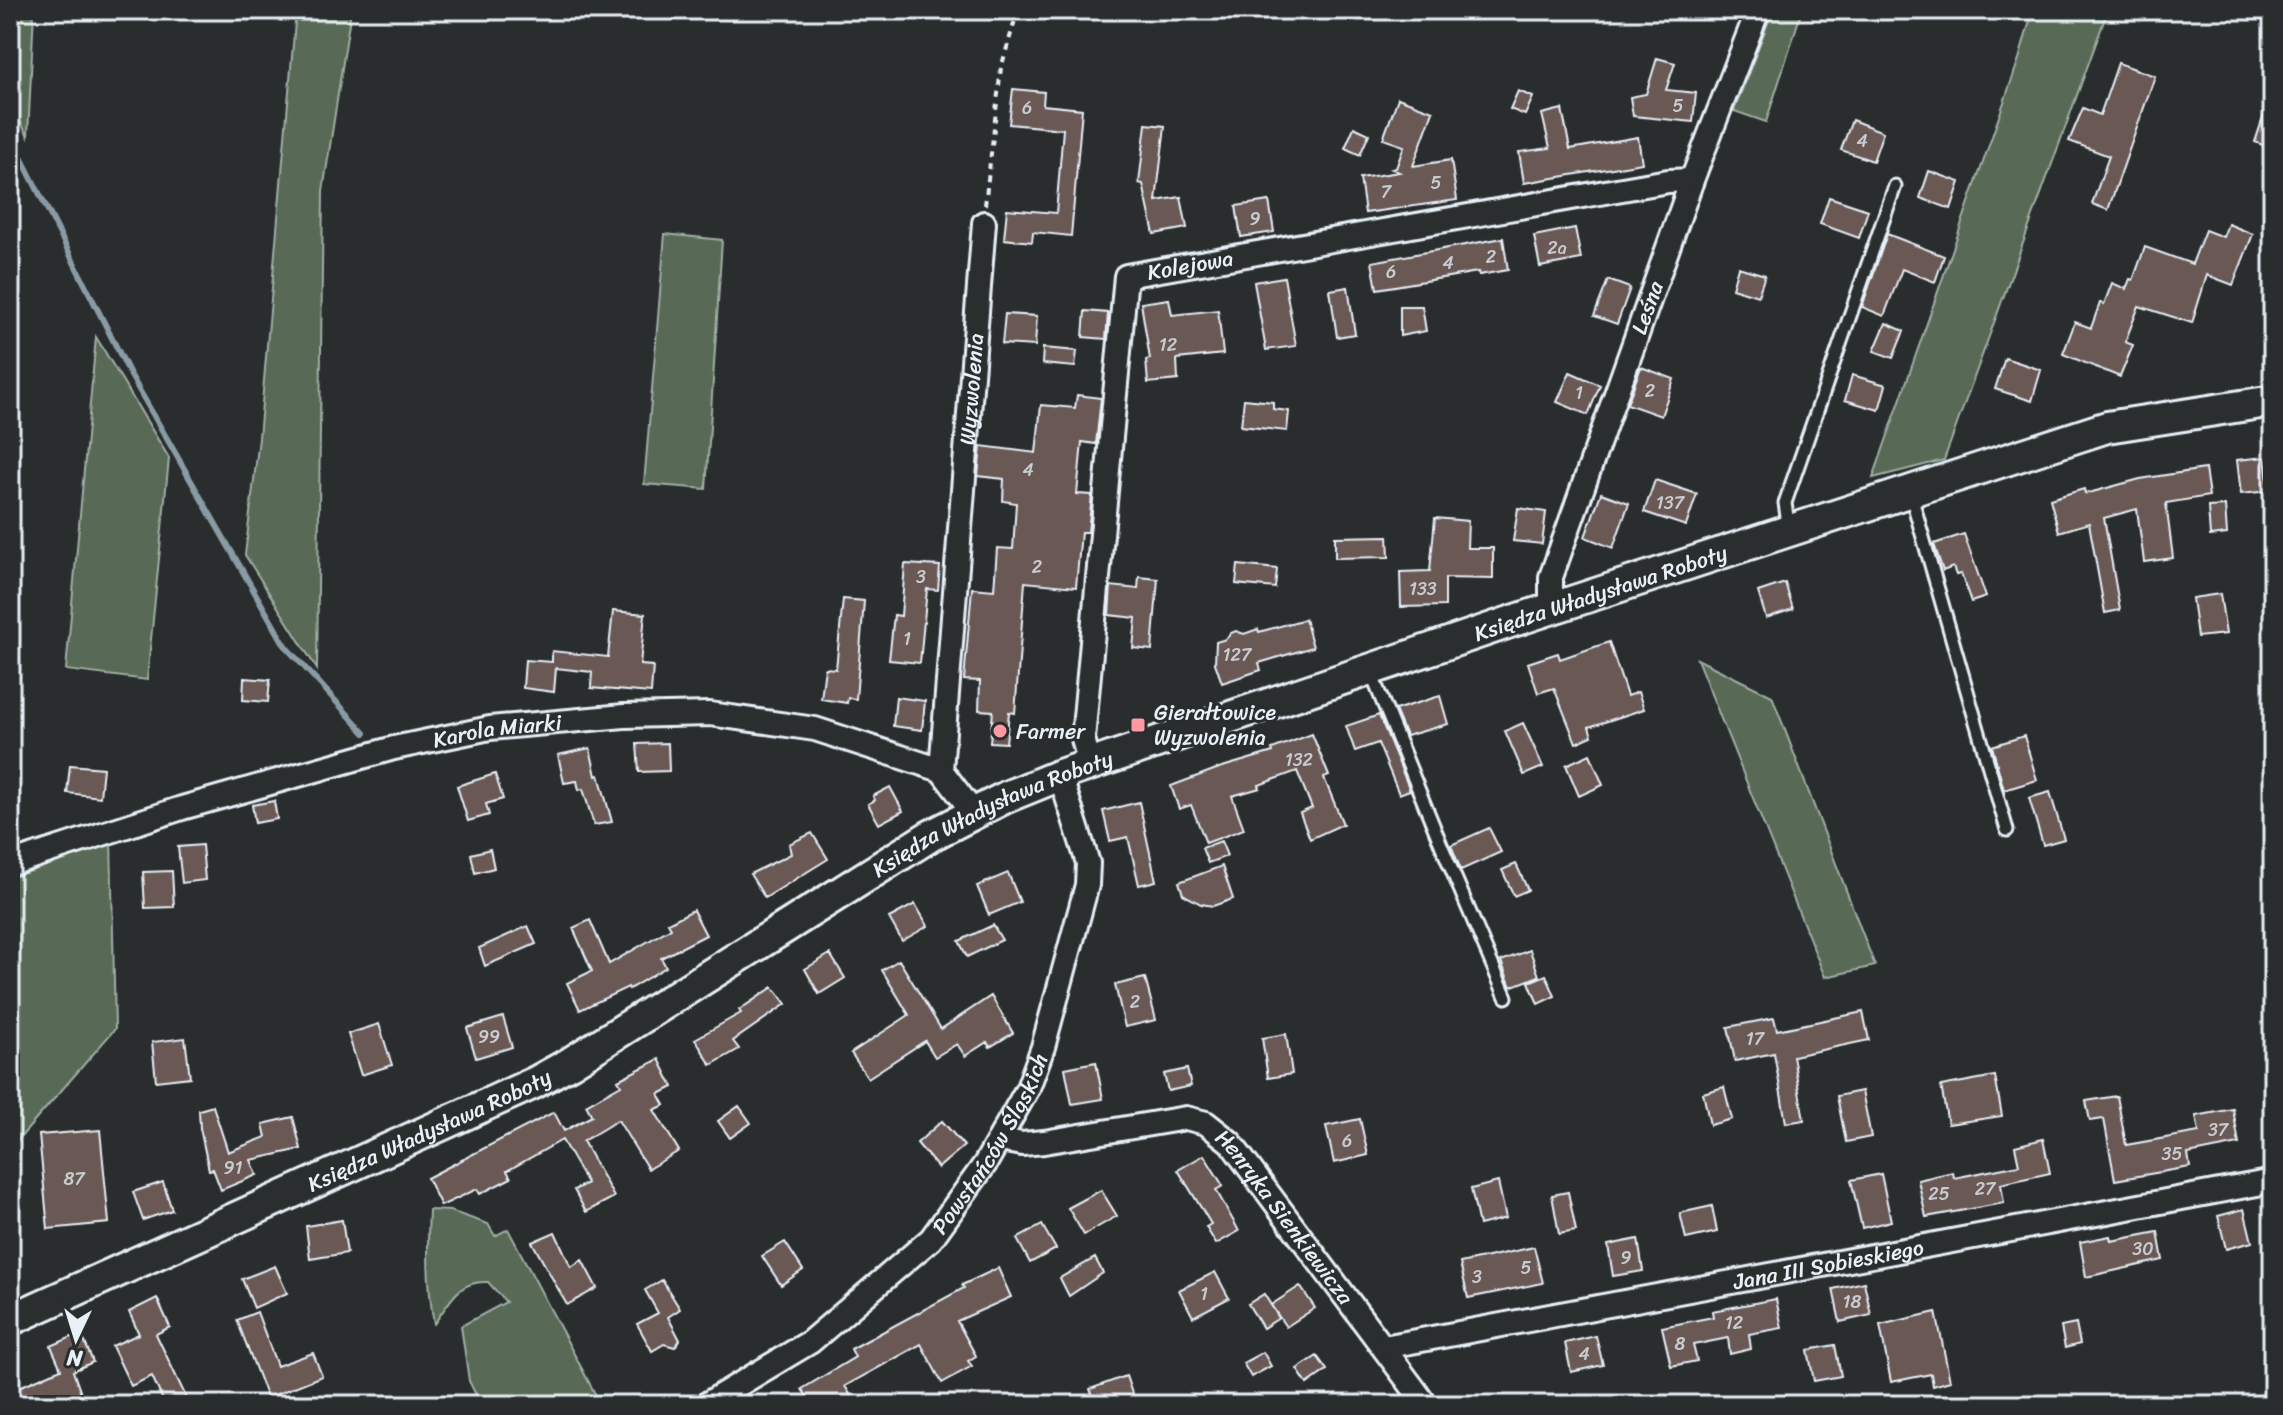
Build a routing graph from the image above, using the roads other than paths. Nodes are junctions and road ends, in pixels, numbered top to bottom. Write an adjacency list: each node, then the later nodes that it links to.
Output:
1 (1758, 10): 2 (street, Leśna)
2 (1692, 180): 8 (street, Leśna); 10 (street, Kolejowa)
3 (1895, 186): 7 (lane)
4 (984, 223): 11 (street, Wyzwolenia)
5 (2273, 401): 6 (main road, Księdza Władysława Roboty)
6 (1910, 491): 7 (main road, Księdza Władysława Roboty); 14 (lane)
7 (1789, 530): 8 (main road, Księdza Władysława Roboty)
8 (1551, 609): 9 (main road, Księdza Władysława Roboty)
9 (1370, 669): 10 (main road, Księdza Władysława Roboty); 16 (lane)
10 (1090, 764): 12 (main road, Księdza Władysława Roboty)
11 (941, 770): 13 (street); 15 (street, Karola Miarki)
12 (1060, 775): 13 (main road, Księdza Władysława Roboty); 17 (street, Powstańców Śląskich)
13 (973, 812): 19 (main road, Księdza Władysława Roboty)
14 (2007, 830)
15 (10, 864)
16 (1506, 997)
17 (1000, 1140): 20 (street, Henryka Sienkiewicza); 22 (street, Powstańców Śląskich)
18 (2273, 1181): 20 (street, Jana III Sobieskiego)
19 (10, 1320)
20 (1384, 1347): 21 (street, Henryka Sienkiewicza)
21 (1419, 1403)
22 (705, 1405)

